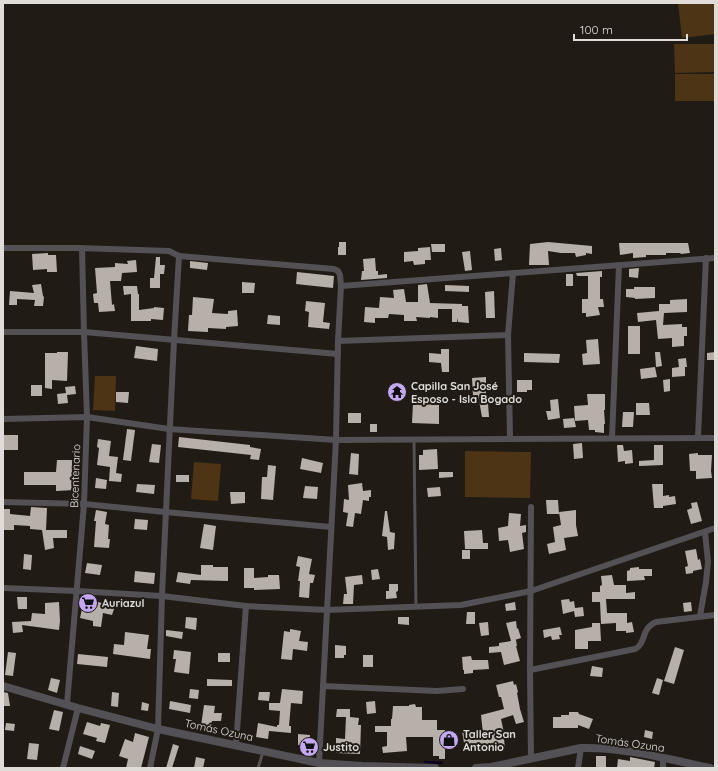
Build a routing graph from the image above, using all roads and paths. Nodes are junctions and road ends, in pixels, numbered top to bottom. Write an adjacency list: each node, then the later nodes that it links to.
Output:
1 (3, 248): 2 (street)
2 (82, 248): 3 (street); 10 (street, Bicentenario)
3 (179, 256): 8 (street); 12 (street)
4 (706, 258): 5 (street); 6 (street); 18 (street)
5 (715, 258)
6 (619, 265): 7 (street); 20 (street)
7 (513, 273): 8 (street); 11 (street)
8 (341, 286): 13 (street)
9 (3, 332): 10 (street)
10 (84, 332): 12 (street); 15 (street, Bicentenario)
11 (508, 334): 13 (street); 19 (street)
12 (174, 340): 14 (street); 17 (street)
13 (338, 341): 14 (street)
14 (338, 354): 22 (street)
15 (87, 416): 16 (street); 17 (street); 25 (street, Bicentenario)
16 (3, 419)
17 (170, 429): 22 (street); 27 (street)
18 (698, 437): 20 (street); 21 (street)
19 (510, 438): 20 (street); 23 (street)
20 (612, 438)
21 (715, 438)
22 (336, 440): 23 (street); 28 (street)
23 (414, 440): 36 (lane)
24 (3, 502): 25 (street)
25 (84, 504): 27 (street); 32 (street, Bicentenario)
26 (531, 507): 33 (street)
27 (166, 512): 28 (street); 34 (street)
28 (331, 527): 37 (street)
29 (715, 528): 30 (street)
30 (705, 532): 33 (street); 39 (street)
31 (3, 588): 32 (street)
32 (77, 591): 34 (street); 44 (street, Bicentenario)
33 (531, 591): 36 (street); 40 (street)
34 (162, 596): 35 (street); 46 (street)
35 (246, 606): 37 (street); 47 (street)
36 (416, 607): 37 (street)
37 (327, 610): 42 (street)
38 (715, 614): 39 (street)
39 (700, 616): 40 (street)
40 (530, 670): 51 (street)
41 (3, 686): 44 (street, Tomás Ozuna)
42 (323, 686): 43 (street); 52 (street)
43 (463, 689)
44 (67, 704): 45 (street, Tomás Ozuna)
45 (78, 708): 46 (street, Tomás Ozuna); 53 (street)
46 (158, 728): 47 (street, Tomás Ozuna); 54 (street)
47 (236, 745): 49 (street, Tomás Ozuna)
48 (581, 748): 50 (street, Tomás Ozuna); 51 (street, Tomás Ozuna); 58 (street)
49 (263, 751): 52 (street, Tomás Ozuna); 55 (lane)
50 (663, 758): 59 (street); 60 (street, Tomás Ozuna)
51 (531, 759): 57 (street, Tomás Ozuna)
52 (319, 763): 56 (street, Tomás Ozuna)
53 (64, 768)
54 (150, 768)
55 (258, 768)
56 (435, 768)
57 (476, 768)
58 (578, 768)
59 (663, 768)
60 (710, 768)

